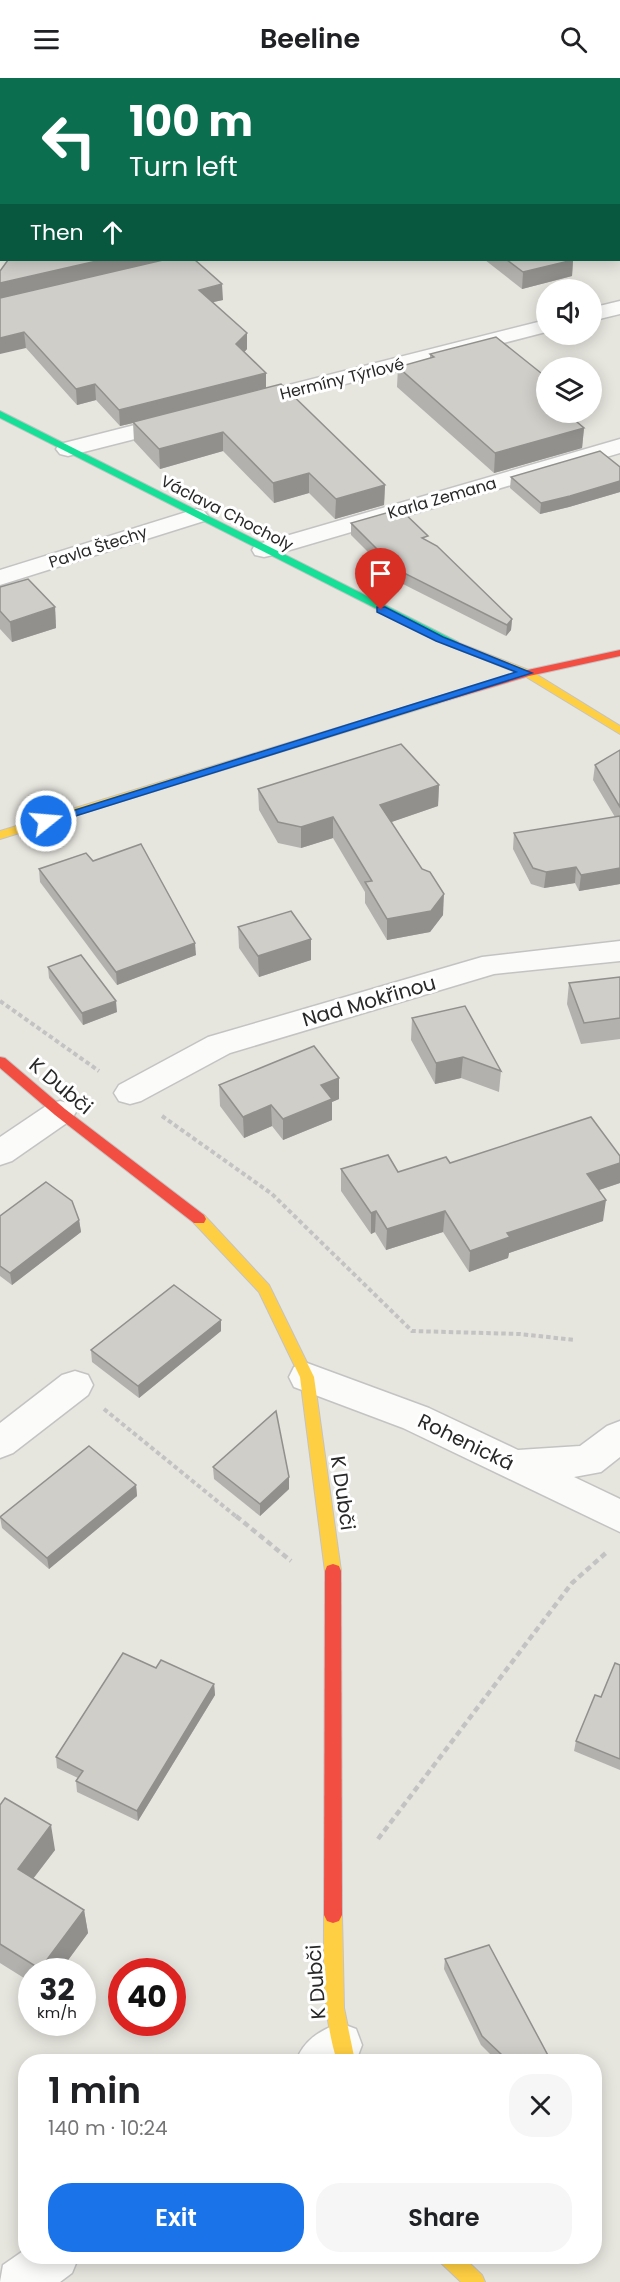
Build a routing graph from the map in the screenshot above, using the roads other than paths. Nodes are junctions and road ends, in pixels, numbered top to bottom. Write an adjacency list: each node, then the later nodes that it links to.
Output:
1 (620, 308): 2 (street)
2 (602, 312)
3 (536, 329): 4 (street, Hermíny Týrlové)
4 (227, 408)
5 (0, 414): 8 (street, Václava Chocholy)
6 (193, 417): 8 (street)
7 (620, 446): 10 (street, Karla Zemana)
8 (68, 449): 9 (street, Václava Chocholy)
9 (196, 516): 10 (street, Václava Chocholy); 11 (street, Pavla Štechy)
10 (264, 550): 13 (street, Václava Chocholy)
11 (0, 579)
12 (620, 653): 13 (street)
13 (527, 673): 14 (street, Václava Chocholy); 15 (street)
14 (620, 731)
15 (0, 835)
16 (620, 951): 18 (street, Nad Mokřinou)
17 (0, 1060): 19 (street, K Dubči)
18 (130, 1093)
19 (60, 1112): 20 (street); 21 (street, K Dubči)
20 (0, 1153)
21 (307, 1377): 25 (street, Rohenická); 27 (street, K Dubči)
22 (75, 1385): 24 (street)
23 (620, 1436): 25 (street)
24 (0, 1443)
25 (513, 1465): 26 (street, Rohenická)
26 (616, 1532)
27 (335, 2054)
28 (45, 2264): 30 (street)
29 (456, 2264): 31 (street)
30 (20, 2282)
31 (475, 2282)

